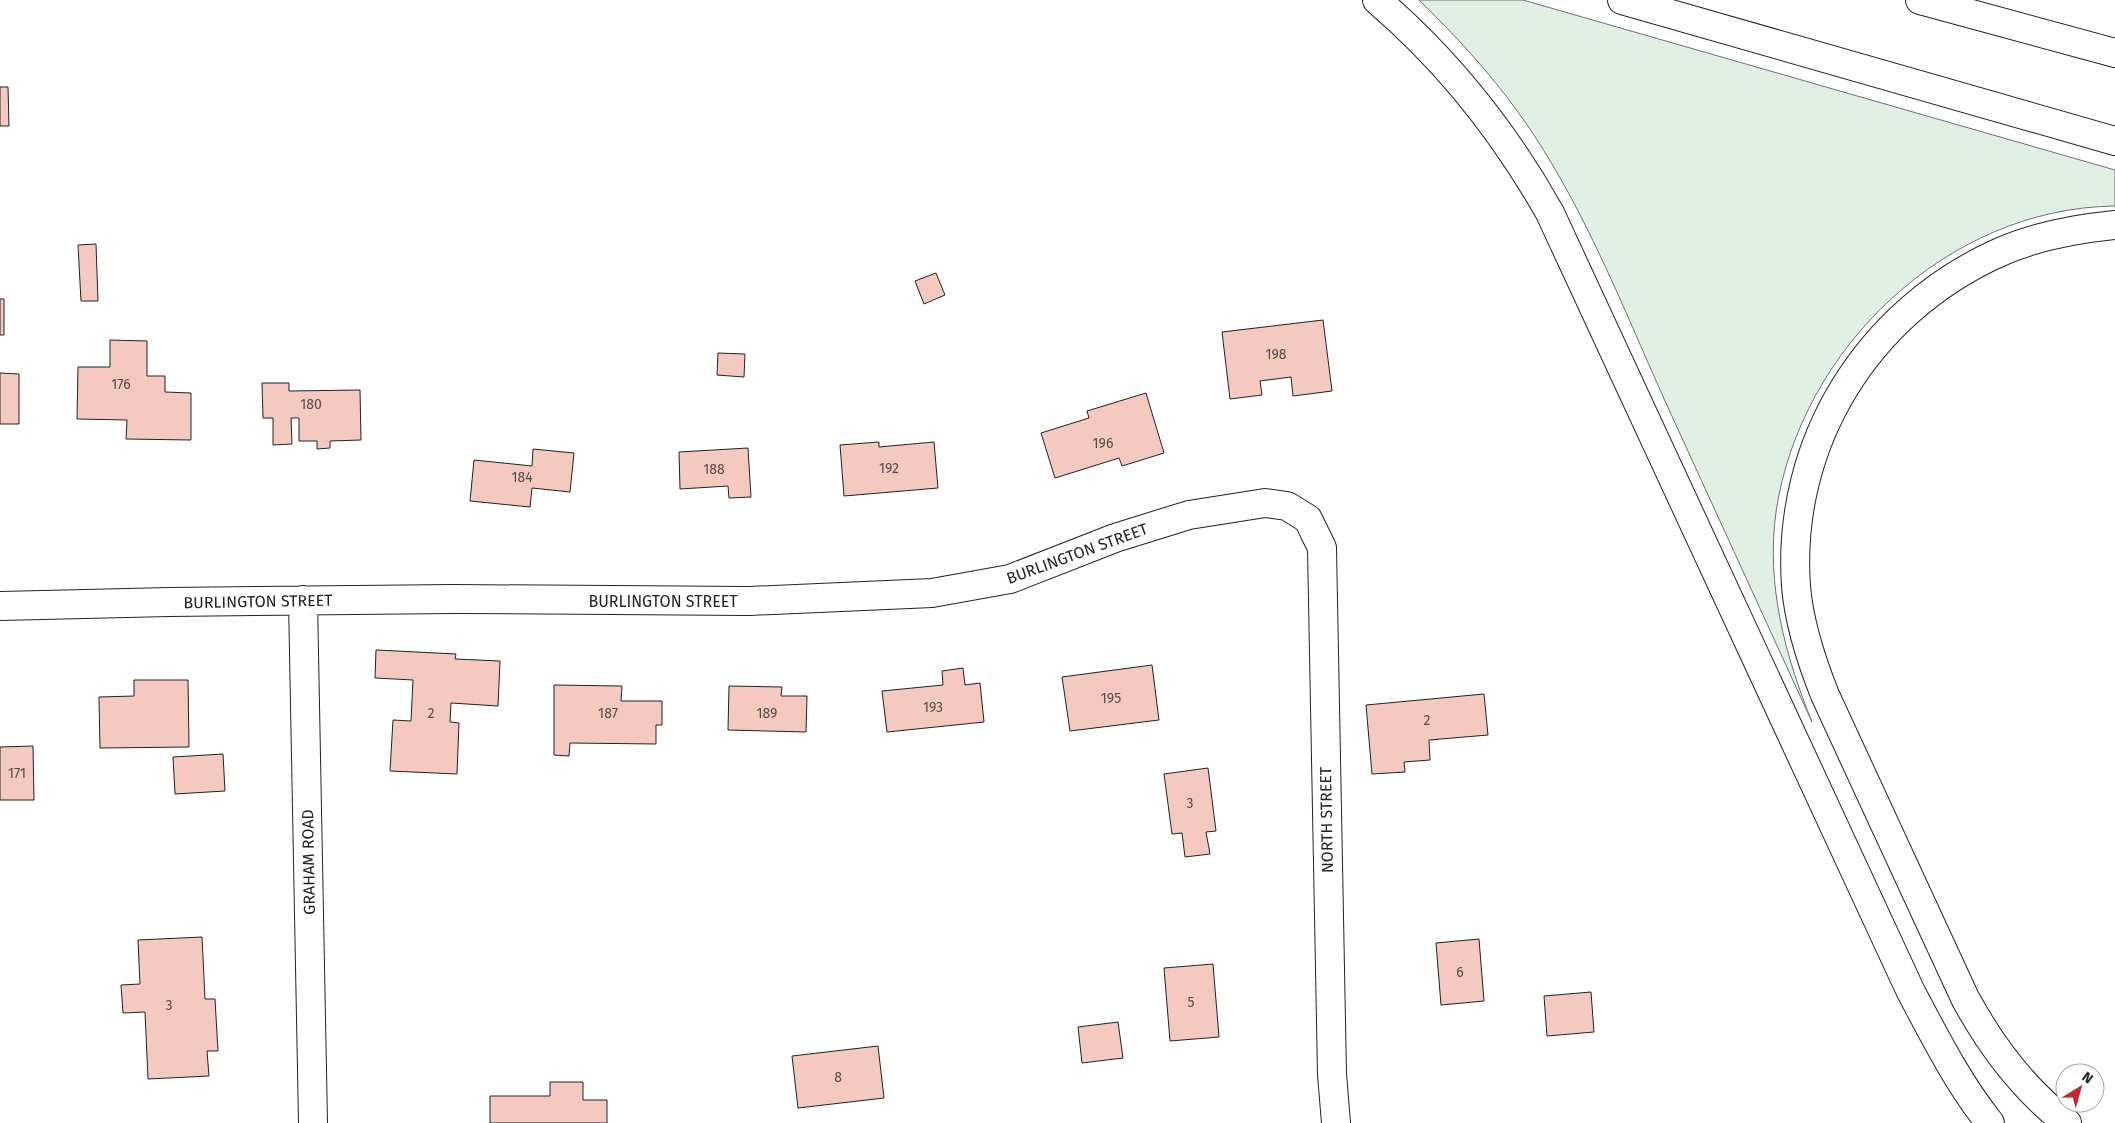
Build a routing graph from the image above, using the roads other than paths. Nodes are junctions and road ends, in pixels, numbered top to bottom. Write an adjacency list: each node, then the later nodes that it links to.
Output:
1 (1377, 0): 12 (main road)
2 (1622, 0): 5 (main road)
3 (1920, 0): 4 (main road)
4 (2115, 53)
5 (2115, 141)
6 (2115, 225): 13 (main road)
7 (1308, 519): 8 (main road, BURLINGTON STREET); 11 (main road, NORTH STREET)
8 (303, 600): 9 (main road, BURLINGTON STREET); 10 (main road, GRAHAM ROAD)
9 (0, 606)
10 (313, 1123)
11 (1336, 1123)
12 (1990, 1123)
13 (2067, 1123)

